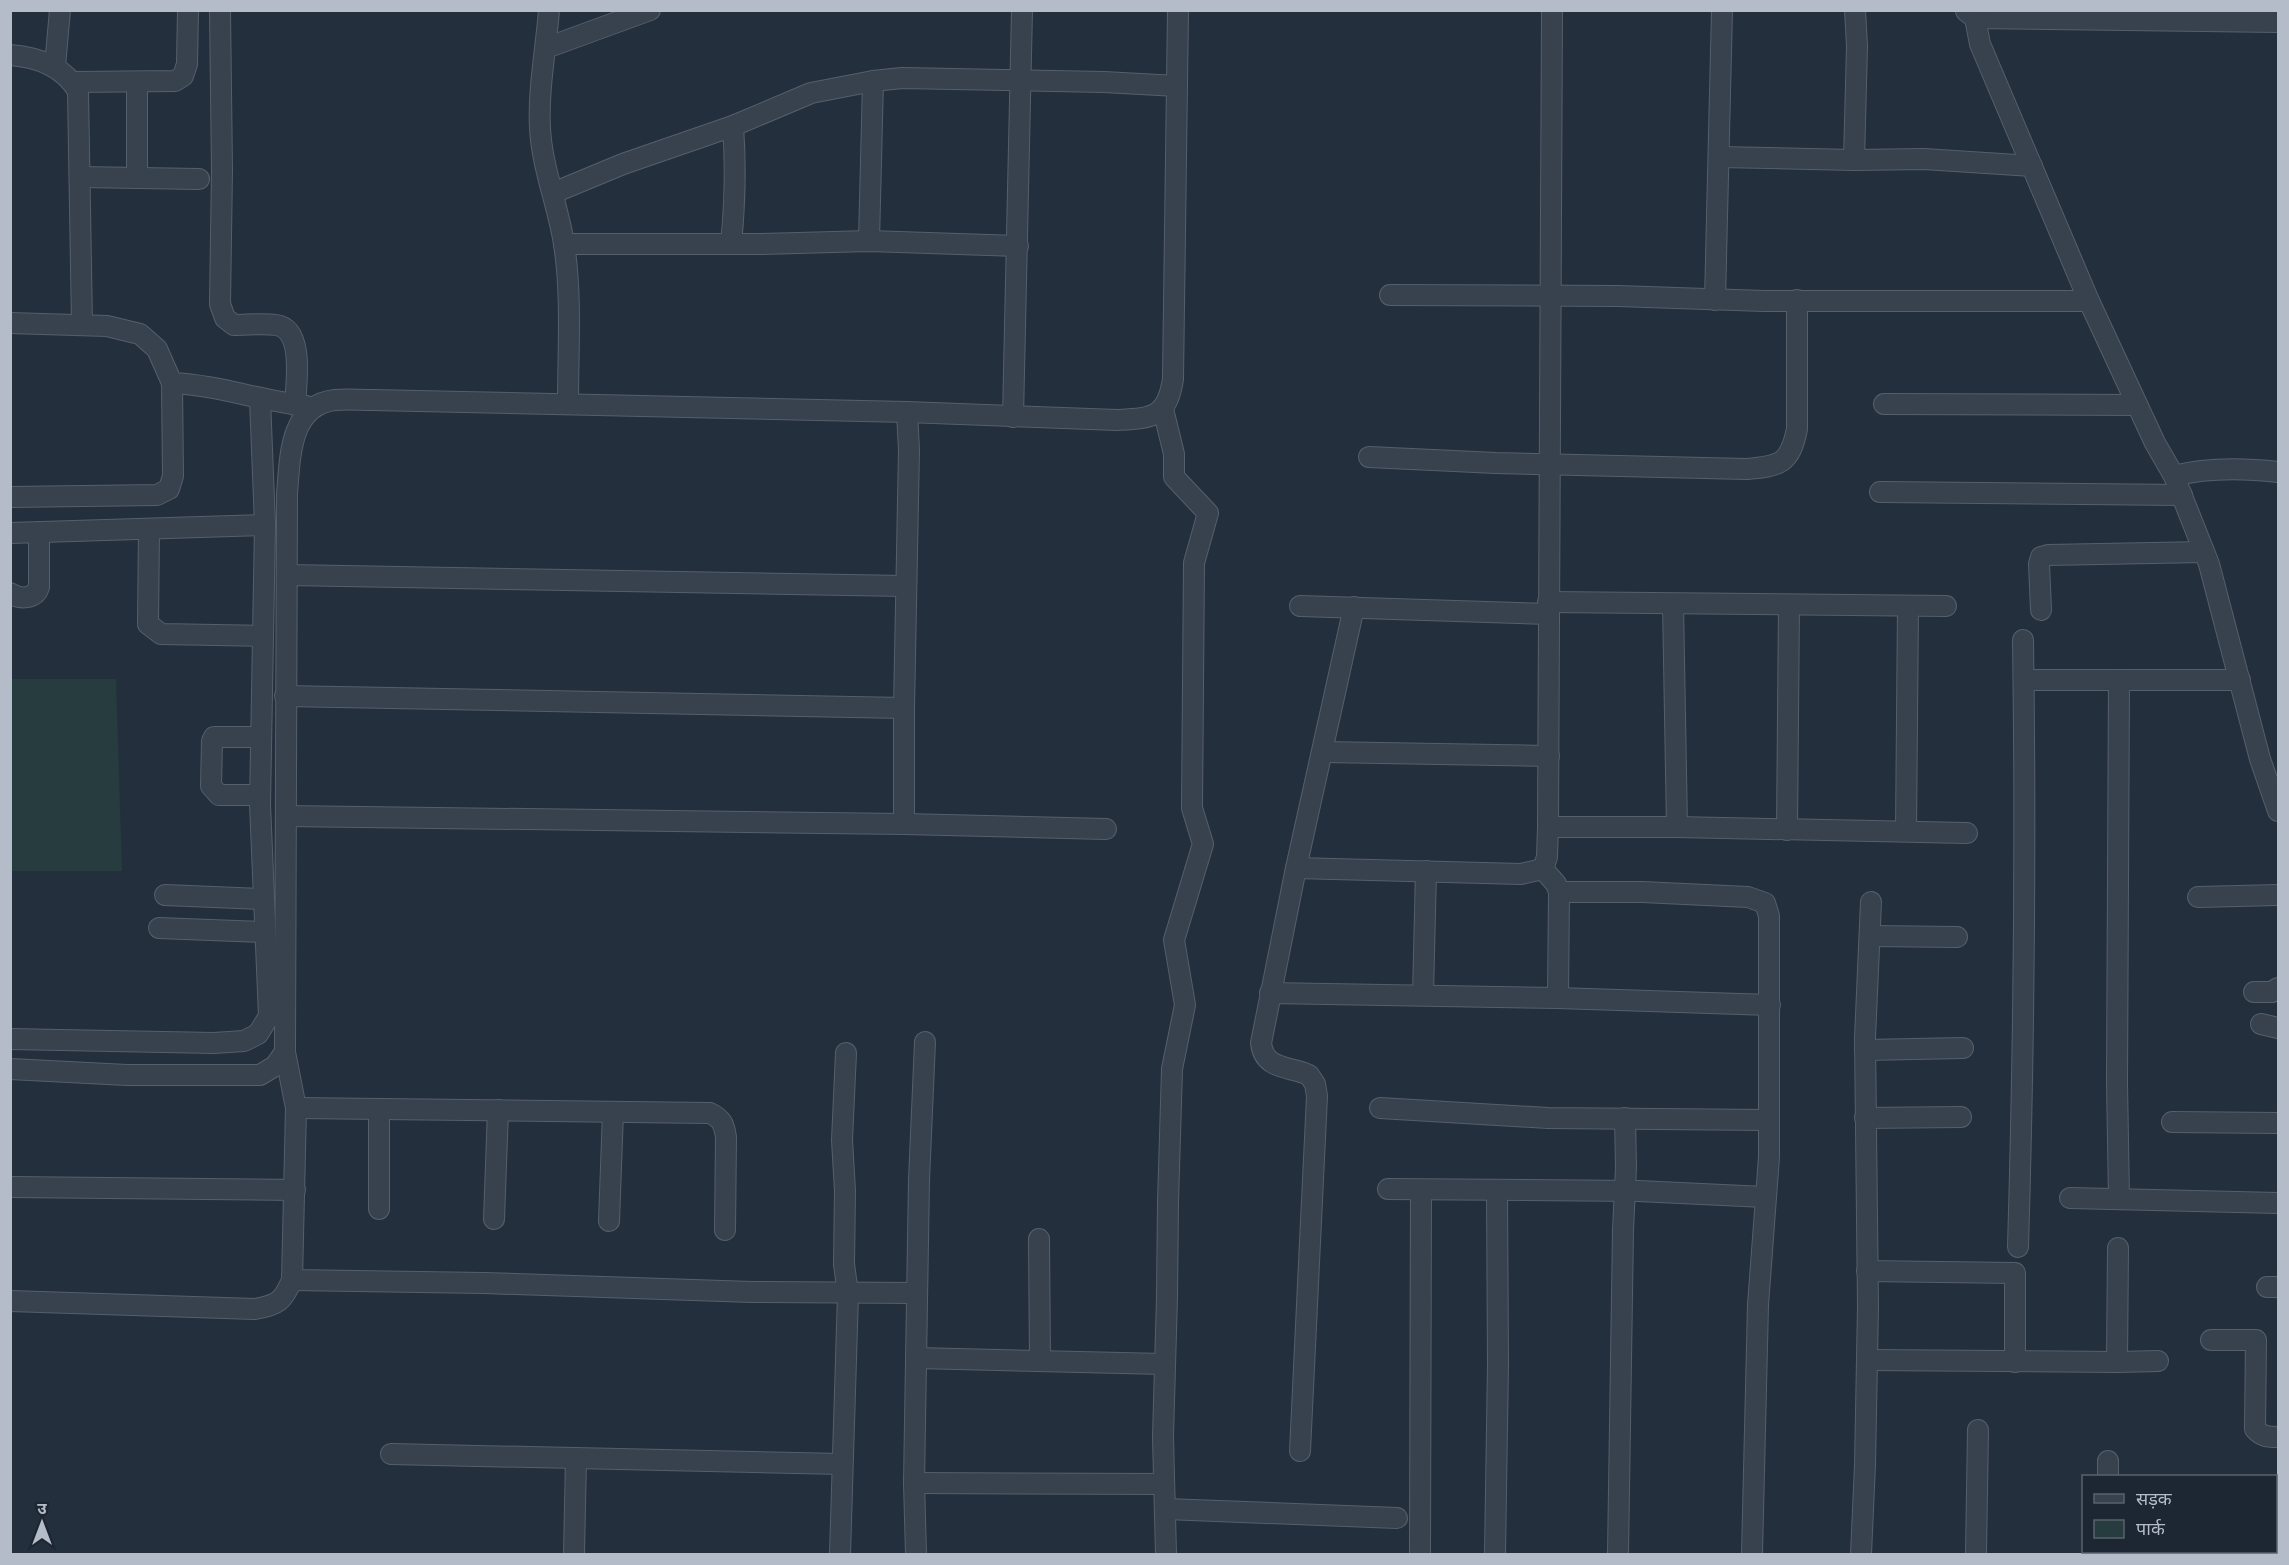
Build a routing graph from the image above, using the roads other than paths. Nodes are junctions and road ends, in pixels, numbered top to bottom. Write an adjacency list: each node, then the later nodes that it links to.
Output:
1 (60, 10): 17 (street)
2 (188, 10): 21 (street)
3 (220, 10): 47 (street)
4 (549, 10): 15 (street)
5 (650, 10): 15 (street)
6 (1022, 10): 20 (street)
7 (1178, 10): 22 (street)
8 (1552, 10): 36 (street)
9 (1722, 10): 24 (street)
10 (1855, 10): 25 (street)
11 (1981, 14): 12 (street); 26 (street)
12 (2115, 15): 13 (street)
13 (2236, 16): 14 (street)
14 (2278, 22)
15 (546, 48): 30 (street)
16 (10, 55): 17 (street)
17 (55, 66): 19 (street)
18 (873, 81): 20 (street); 23 (street); 31 (street)
19 (73, 82): 21 (street); 27 (street)
20 (1020, 82): 22 (street); 34 (street)
21 (137, 83): 28 (street)
22 (1177, 86): 48 (street)
23 (733, 126): 30 (street); 33 (street)
24 (1719, 157): 25 (street); 37 (street)
25 (1854, 160): 26 (street)
26 (2032, 166): 39 (street)
27 (80, 177): 28 (street); 41 (street)
28 (137, 178): 29 (street)
29 (199, 178)
30 (554, 193): 32 (street)
31 (869, 241): 33 (street); 34 (street)
32 (564, 244): 33 (street); 44 (street)
33 (731, 244)
34 (1018, 246): 50 (street)
35 (1390, 295): 36 (street)
36 (1550, 296): 37 (street); 52 (street)
37 (1714, 300): 38 (street)
38 (1797, 300): 39 (street); 52 (street)
39 (2089, 301): 46 (street)
40 (10, 323): 41 (street)
41 (82, 325): 42 (street)
42 (172, 383): 43 (street); 57 (street)
43 (260, 399): 47 (street); 58 (street)
44 (568, 404): 47 (street); 49 (street)
45 (1884, 404): 46 (street)
46 (2137, 405): 54 (street)
47 (304, 406): 63 (street)
48 (1163, 409): 50 (street); 160 (street)
49 (907, 412): 50 (street); 64 (street)
50 (1013, 417)
51 (1369, 457): 52 (street)
52 (1549, 463): 72 (street)
53 (2278, 472): 54 (street)
54 (2174, 476): 56 (street)
55 (1880, 492): 56 (street)
56 (2182, 495): 62 (street)
57 (10, 497)
58 (265, 525): 59 (street); 74 (street)
59 (149, 529): 60 (street); 74 (street)
60 (39, 532): 61 (street); 65 (street)
61 (10, 533)
62 (2204, 552): 73 (street); 78 (street)
63 (288, 575): 64 (street); 79 (street)
64 (905, 586): 80 (street)
65 (10, 593)
66 (1672, 604): 68 (street); 72 (street); 89 (street)
67 (1300, 606): 71 (street)
68 (1789, 606): 69 (street); 91 (street)
69 (1908, 606): 70 (street); 92 (street)
70 (1946, 606)
71 (1354, 607): 72 (street); 82 (street)
72 (1548, 608): 83 (street)
73 (2041, 610)
74 (263, 636): 81 (street)
75 (2024, 640): 76 (street)
76 (2024, 680): 77 (street); 146 (street)
77 (2119, 680): 78 (street); 139 (street)
78 (2240, 680): 85 (street)
79 (285, 696): 80 (street); 86 (street)
80 (904, 708): 87 (street)
81 (261, 737): 84 (street); 84 (street)
82 (1323, 752): 83 (street); 94 (street)
83 (1549, 756): 88 (street)
84 (260, 795): 101 (street)
85 (2278, 811)
86 (286, 816): 87 (street); 117 (street)
87 (904, 824): 90 (street)
88 (1548, 827): 89 (street); 95 (street)
89 (1677, 827): 91 (street)
90 (1106, 829)
91 (1787, 830): 92 (street)
92 (1906, 831): 93 (street)
93 (1967, 833)
94 (1296, 868): 96 (street); 109 (street)
95 (1543, 869): 96 (street); 97 (street)
96 (1426, 871): 110 (street)
97 (1559, 892): 111 (street); 112 (street)
98 (165, 895): 101 (street)
99 (2278, 896): 100 (street)
100 (2198, 897)
101 (263, 898): 104 (street)
102 (1871, 902): 105 (street)
103 (159, 928): 104 (street)
104 (265, 932): 113 (street)
105 (1870, 936): 106 (street); 116 (street)
106 (1957, 937)
107 (2278, 988): 108 (street)
108 (2254, 992)
109 (1270, 993): 110 (street); 163 (street)
110 (1423, 995): 111 (street)
111 (1558, 998): 112 (street)
112 (1770, 1005): 128 (street)
113 (10, 1039)
114 (925, 1042): 150 (street)
115 (1963, 1048): 116 (street)
116 (1865, 1050): 127 (street)
117 (285, 1052): 119 (street); 121 (street)
118 (846, 1053): 151 (street)
119 (10, 1070)
120 (1380, 1107): 126 (street)
121 (296, 1108): 122 (street); 133 (street)
122 (380, 1109): 123 (street); 141 (street)
123 (498, 1110): 124 (street); 142 (street)
124 (613, 1112): 143 (street); 144 (street)
125 (1961, 1117): 127 (street)
126 (1626, 1118): 128 (street); 136 (street)
127 (1865, 1118): 148 (street)
128 (1768, 1120): 137 (street)
129 (2172, 1122): 130 (street)
130 (2278, 1123)
131 (10, 1187): 133 (street)
132 (1388, 1189): 134 (street)
133 (296, 1190): 149 (street)
134 (1421, 1190): 135 (street); 175 (street)
135 (1497, 1190): 136 (street); 176 (street)
136 (1624, 1191): 137 (street); 177 (street)
137 (1765, 1197): 178 (street)
138 (2070, 1198): 139 (street)
139 (2119, 1199): 140 (street)
140 (2278, 1203)
141 (380, 1209)
142 (494, 1219)
143 (609, 1221)
144 (725, 1230)
145 (1039, 1239): 156 (street)
146 (2018, 1247)
147 (2118, 1248): 159 (street)
148 (1867, 1271): 155 (street); 158 (street)
149 (292, 1280): 151 (street); 152 (street)
150 (917, 1293): 151 (street); 154 (street)
151 (848, 1294): 166 (street)
152 (10, 1301)
153 (2211, 1340): 162 (street)
154 (916, 1358): 156 (street); 167 (street)
155 (1867, 1360): 158 (street); 179 (street)
156 (1040, 1361): 160 (street)
157 (2158, 1361): 159 (street)
158 (2015, 1362): 159 (street)
159 (2117, 1362)
160 (1164, 1364): 168 (street)
161 (1978, 1430): 180 (street)
162 (2278, 1437)
163 (1300, 1450)
164 (391, 1454): 165 (street)
165 (576, 1458): 166 (street); 171 (street)
166 (842, 1464): 172 (street)
167 (914, 1483): 168 (street); 173 (street)
168 (1164, 1484): 169 (street)
169 (1166, 1509): 170 (street); 174 (street)
170 (1397, 1518)
171 (574, 1554)
172 (840, 1554)
173 (915, 1554)
174 (1166, 1554)
175 (1420, 1554)
176 (1495, 1554)
177 (1618, 1554)
178 (1752, 1554)
179 (1861, 1554)
180 (1976, 1554)

